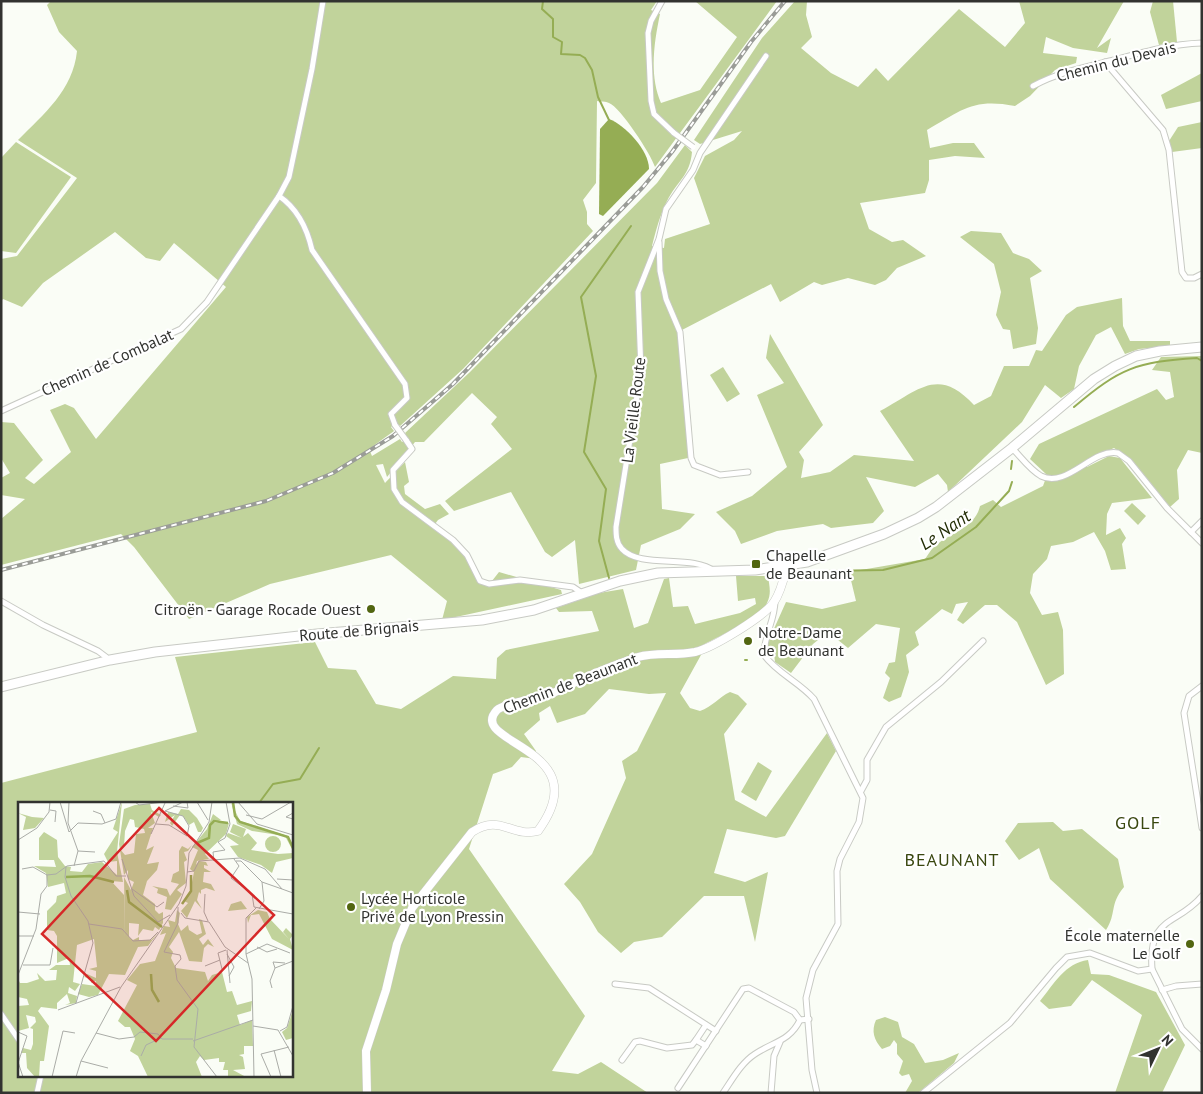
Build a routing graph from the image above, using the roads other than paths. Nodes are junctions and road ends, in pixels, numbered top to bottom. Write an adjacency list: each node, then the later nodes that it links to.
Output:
1 (323, 1): 8 (street, Chemin de Combalat)
2 (662, 1): 7 (street, bridge)
3 (1202, 43): 5 (street, Chemin du Devais)
4 (766, 56): 7 (street)
5 (1105, 62): 6 (street, Chemin du Devais); 10 (street)
6 (1032, 86)
7 (700, 153): 9 (street, La Vieille Route)
8 (279, 196): 12 (street, Chemin de Combalat); 20 (street, bridge)
9 (659, 239): 14 (street); 19 (street, La Vieille Route)
10 (1202, 274)
11 (1202, 347): 13 (main road, Route de Brignais)
12 (1, 410)
13 (1012, 448): 16 (street); 18 (main road, Route de Brignais)
14 (748, 472)
15 (1202, 520): 16 (street)
16 (1191, 532): 17 (street)
17 (1202, 543)
18 (787, 566): 19 (main road, Route de Brignais); 22 (street, Chemin de Beaunant)
19 (714, 572): 20 (main road, Route de Brignais)
20 (582, 593): 24 (main road, Route de Brignais)
21 (1, 601): 24 (street)
22 (775, 601): 27 (street); 48 (street, Chemin de Beaunant)
23 (983, 642): 27 (street)
24 (110, 660): 26 (main road, Route de Brignais)
25 (1202, 686): 28 (street)
26 (1, 687)
27 (861, 792): 35 (street)
28 (1202, 828)
29 (1202, 896): 30 (street)
30 (1152, 969): 33 (street); 52 (street)
31 (615, 984): 37 (street)
32 (1202, 984): 33 (street)
33 (1162, 990): 43 (street)
34 (1, 1014): 39 (street)
35 (808, 1019): 36 (street); 51 (street)
36 (800, 1020): 38 (street); 41 (street)
37 (706, 1025): 38 (street); 40 (street)
38 (716, 1031): 42 (street)
39 (18, 1039)
40 (696, 1040): 42 (street); 44 (street)
41 (780, 1042): 49 (street); 50 (street)
42 (706, 1046): 46 (street)
43 (1202, 1049)
44 (622, 1060)
45 (41, 1076): 47 (street)
46 (678, 1088)
47 (36, 1093)
48 (367, 1093)
49 (723, 1093)
50 (771, 1093)
51 (817, 1093)
52 (923, 1093)

